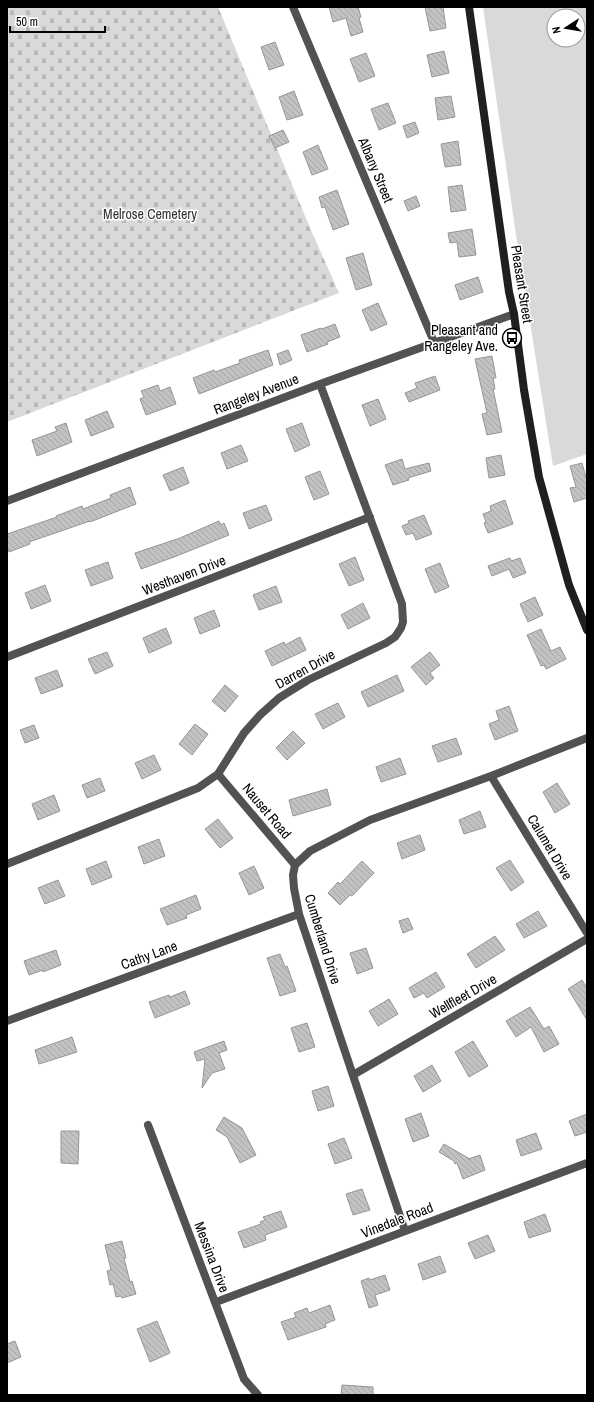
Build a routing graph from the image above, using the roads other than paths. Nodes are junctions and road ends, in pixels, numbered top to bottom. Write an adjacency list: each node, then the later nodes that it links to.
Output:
1 (293, 7): 4 (street, Albany Street)
2 (469, 7): 3 (main road, Pleasant Street)
3 (514, 314): 4 (street, Rangeley Avenue); 8 (main road, Pleasant Street)
4 (434, 342): 5 (street, Rangeley Avenue)
5 (320, 384): 6 (street, Rangeley Avenue); 7 (street, Darren Drive)
6 (7, 501)
7 (370, 517): 9 (street, Westhaven Drive); 11 (street, Darren Drive)
8 (587, 630)
9 (7, 657)
10 (587, 738): 12 (street)
11 (218, 774): 13 (street, Darren Drive); 14 (street, Nauset Road)
12 (491, 776): 14 (street); 16 (street, Calumet Drive)
13 (7, 864)
14 (295, 864): 15 (street, Cumberland Drive)
15 (299, 914): 18 (street, Cathy Lane); 19 (street, Cumberland Drive)
16 (587, 933)
17 (587, 939): 19 (street, Wellfleet Drive)
18 (7, 1021)
19 (353, 1075): 22 (street, Cumberland Drive)
20 (148, 1125): 23 (street, Messina Drive)
21 (587, 1163): 22 (street, Vinedale Road)
22 (405, 1231): 23 (street, Vinedale Road)
23 (216, 1302): 24 (street, Messina Drive)
24 (258, 1395)

